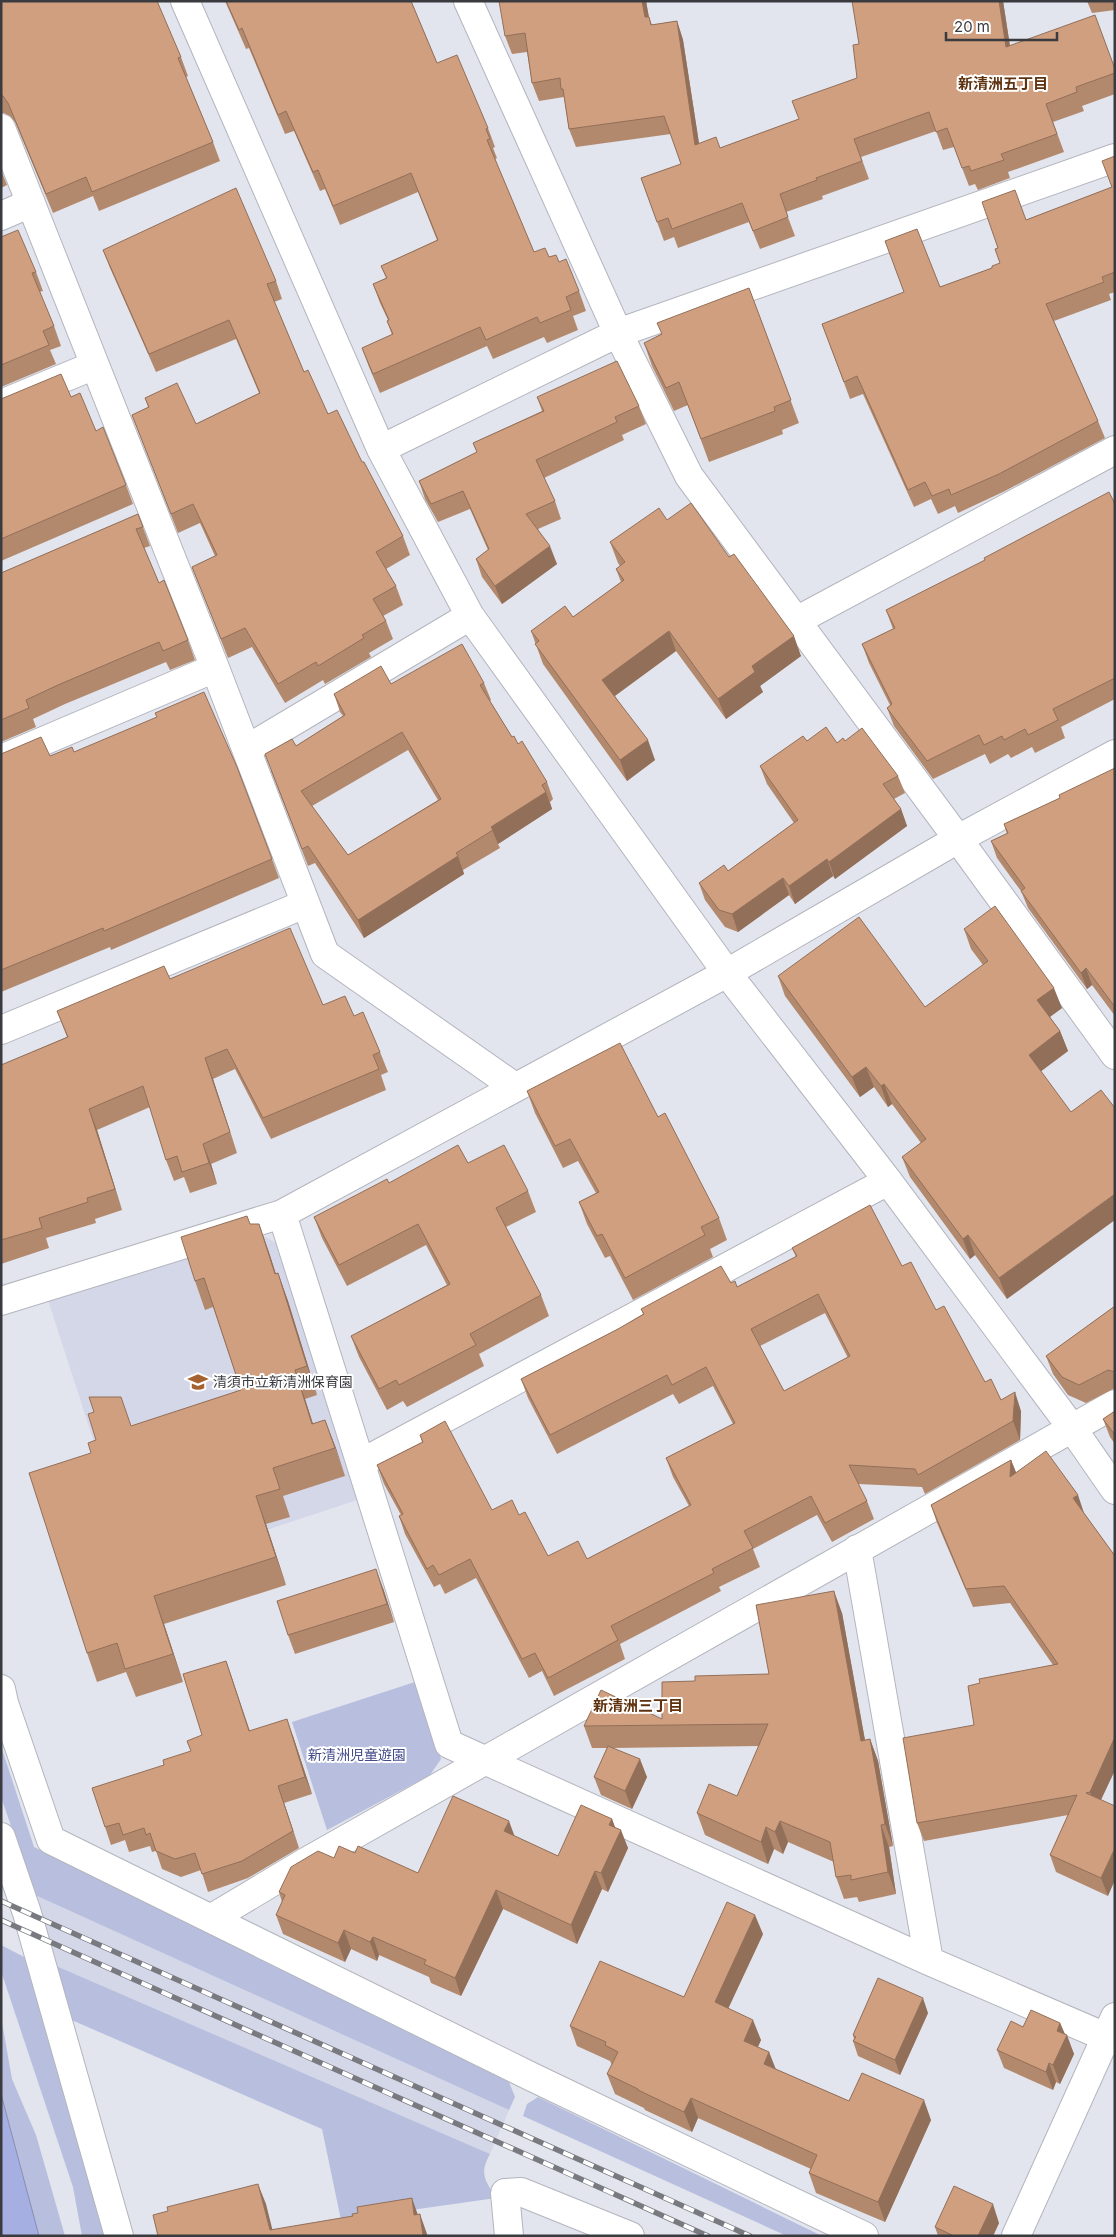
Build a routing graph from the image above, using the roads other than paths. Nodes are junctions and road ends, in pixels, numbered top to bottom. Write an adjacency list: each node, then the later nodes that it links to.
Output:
1 (185, 1): 10 (street)
2 (468, 1): 7 (street)
3 (1, 128): 5 (street)
4 (1115, 158): 7 (street)
5 (31, 204): 6 (street); 8 (street)
6 (1, 216)
7 (618, 333): 10 (street); 15 (street)
8 (95, 365): 9 (street); 12 (street)
9 (1, 404)
10 (382, 449): 14 (street)
11 (1115, 450): 15 (street)
12 (153, 512): 13 (street); 16 (street)
13 (126, 524)
14 (470, 616): 17 (street); 22 (street)
15 (796, 621): 20 (street)
16 (215, 668): 17 (street); 19 (street)
17 (247, 749): 21 (street)
18 (1115, 754): 20 (street)
19 (1, 759)
20 (958, 839): 22 (street); 24 (street)
21 (305, 904): 23 (street); 25 (street)
22 (727, 973): 25 (street); 26 (street)
23 (1, 1030)
24 (1115, 1055)
25 (515, 1087): 27 (street)
26 (888, 1181): 30 (street); 31 (street)
27 (282, 1214): 28 (street); 31 (street)
28 (1, 1301)
29 (1115, 1404): 30 (street)
30 (1072, 1428): 32 (street); 33 (street)
31 (361, 1463): 35 (street)
32 (1115, 1490)
33 (857, 1549): 35 (street); 38 (street)
34 (1, 1689): 37 (street)
35 (484, 1762): 37 (street); 38 (street)
36 (1, 1837): 40 (street)
37 (212, 1918): 43 (street)
38 (929, 1961): 39 (street)
39 (1112, 2031): 44 (street)
40 (119, 2236)
41 (509, 2236): 42 (street)
42 (630, 2236)
43 (864, 2236)
44 (1016, 2236)

